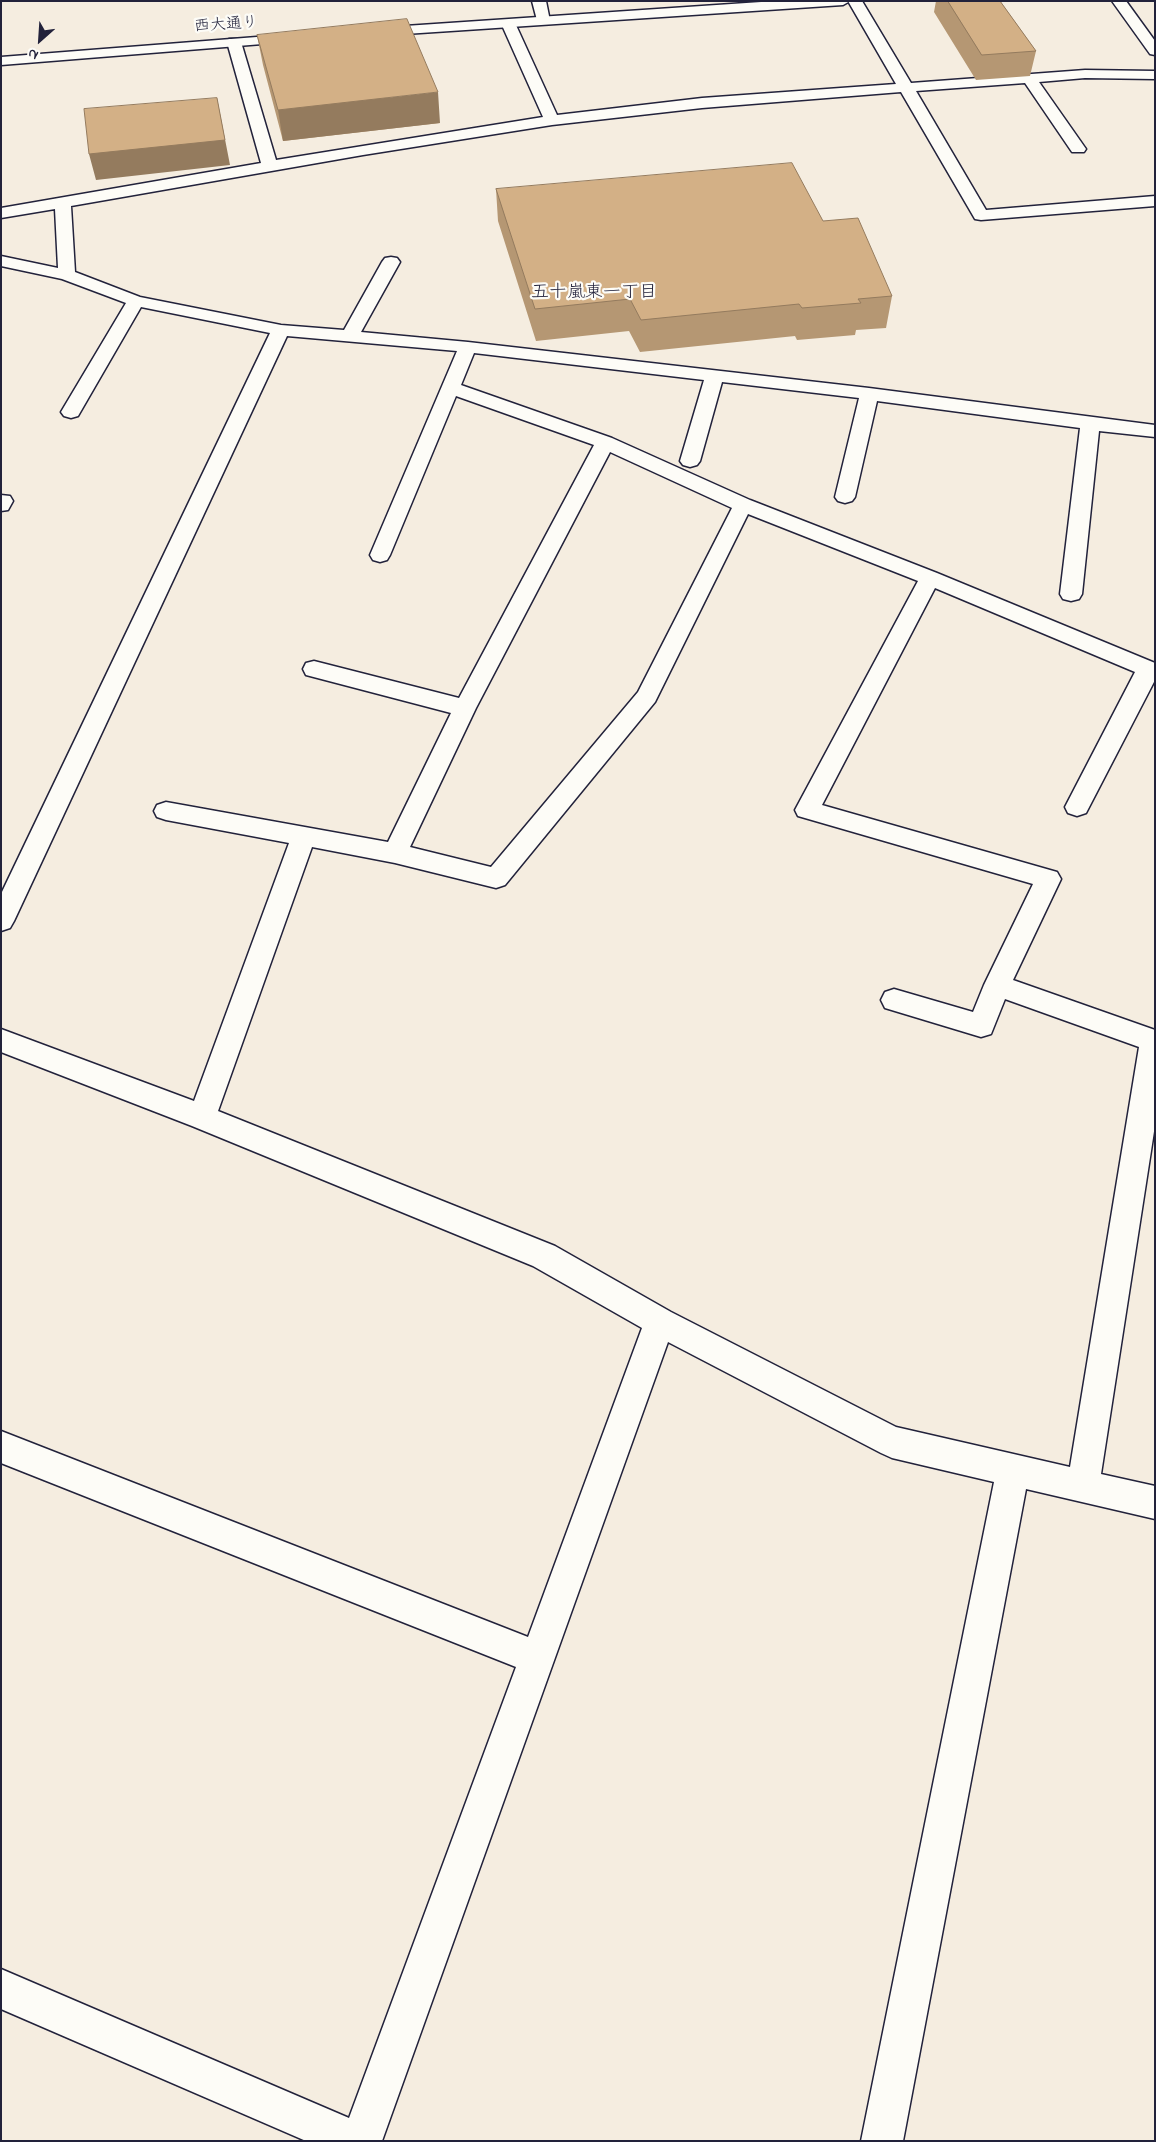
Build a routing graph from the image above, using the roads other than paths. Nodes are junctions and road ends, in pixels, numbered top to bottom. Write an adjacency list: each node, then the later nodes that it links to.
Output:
1 (539, 1): 6 (street)
2 (843, 1): 5 (street)
3 (855, 1): 15 (street)
4 (1119, 1): 11 (street)
5 (774, 4): 6 (street)
6 (542, 21): 7 (street)
7 (508, 23): 8 (street); 16 (street)
8 (358, 34)
9 (310, 37): 10 (street, 西大通り)
10 (234, 42): 12 (street, 西大通り); 18 (street)
11 (1155, 51)
12 (1, 61)
13 (1155, 75): 14 (street)
14 (1030, 79): 15 (street); 17 (street)
15 (906, 88): 16 (street); 19 (street)
16 (552, 120): 18 (street)
17 (1078, 148)
18 (270, 167): 20 (street)
19 (1155, 201)
20 (62, 203): 21 (street); 24 (street)
21 (1, 213)
22 (1, 261): 24 (street)
23 (391, 262): 27 (street)
24 (67, 275): 25 (street)
25 (136, 301): 26 (street); 32 (street)
26 (280, 330): 27 (street); 49 (street)
27 (350, 336): 28 (street)
28 (468, 347): 29 (street); 30 (street)
29 (714, 377): 31 (street); 36 (street)
30 (450, 388): 35 (street); 39 (street)
31 (869, 394): 33 (street); 37 (street)
32 (71, 412)
33 (1090, 424): 34 (street); 41 (street)
34 (1155, 431)
35 (604, 442): 38 (street); 44 (street)
36 (690, 461)
37 (845, 497)
38 (744, 505): 40 (street); 48 (street)
39 (380, 554)
40 (930, 578): 43 (street); 50 (street)
41 (1071, 594)
42 (314, 669): 44 (street)
43 (1152, 670): 45 (street)
44 (465, 708): 48 (street)
45 (1077, 807)
46 (166, 811): 47 (street)
47 (303, 838): 48 (street); 53 (street)
48 (395, 853)
49 (1, 921)
50 (997, 985): 51 (street); 57 (street)
51 (894, 1000)
52 (1, 1040): 53 (street)
53 (202, 1117): 54 (street)
54 (660, 1322): 56 (street); 59 (street)
55 (1, 1447): 59 (street)
56 (1013, 1470): 57 (street); 63 (street)
57 (1083, 1486): 58 (street)
58 (1155, 1503)
59 (537, 1658): 62 (street)
60 (1, 1989): 61 (street)
61 (354, 2141)
62 (362, 2141)
63 (882, 2141)

